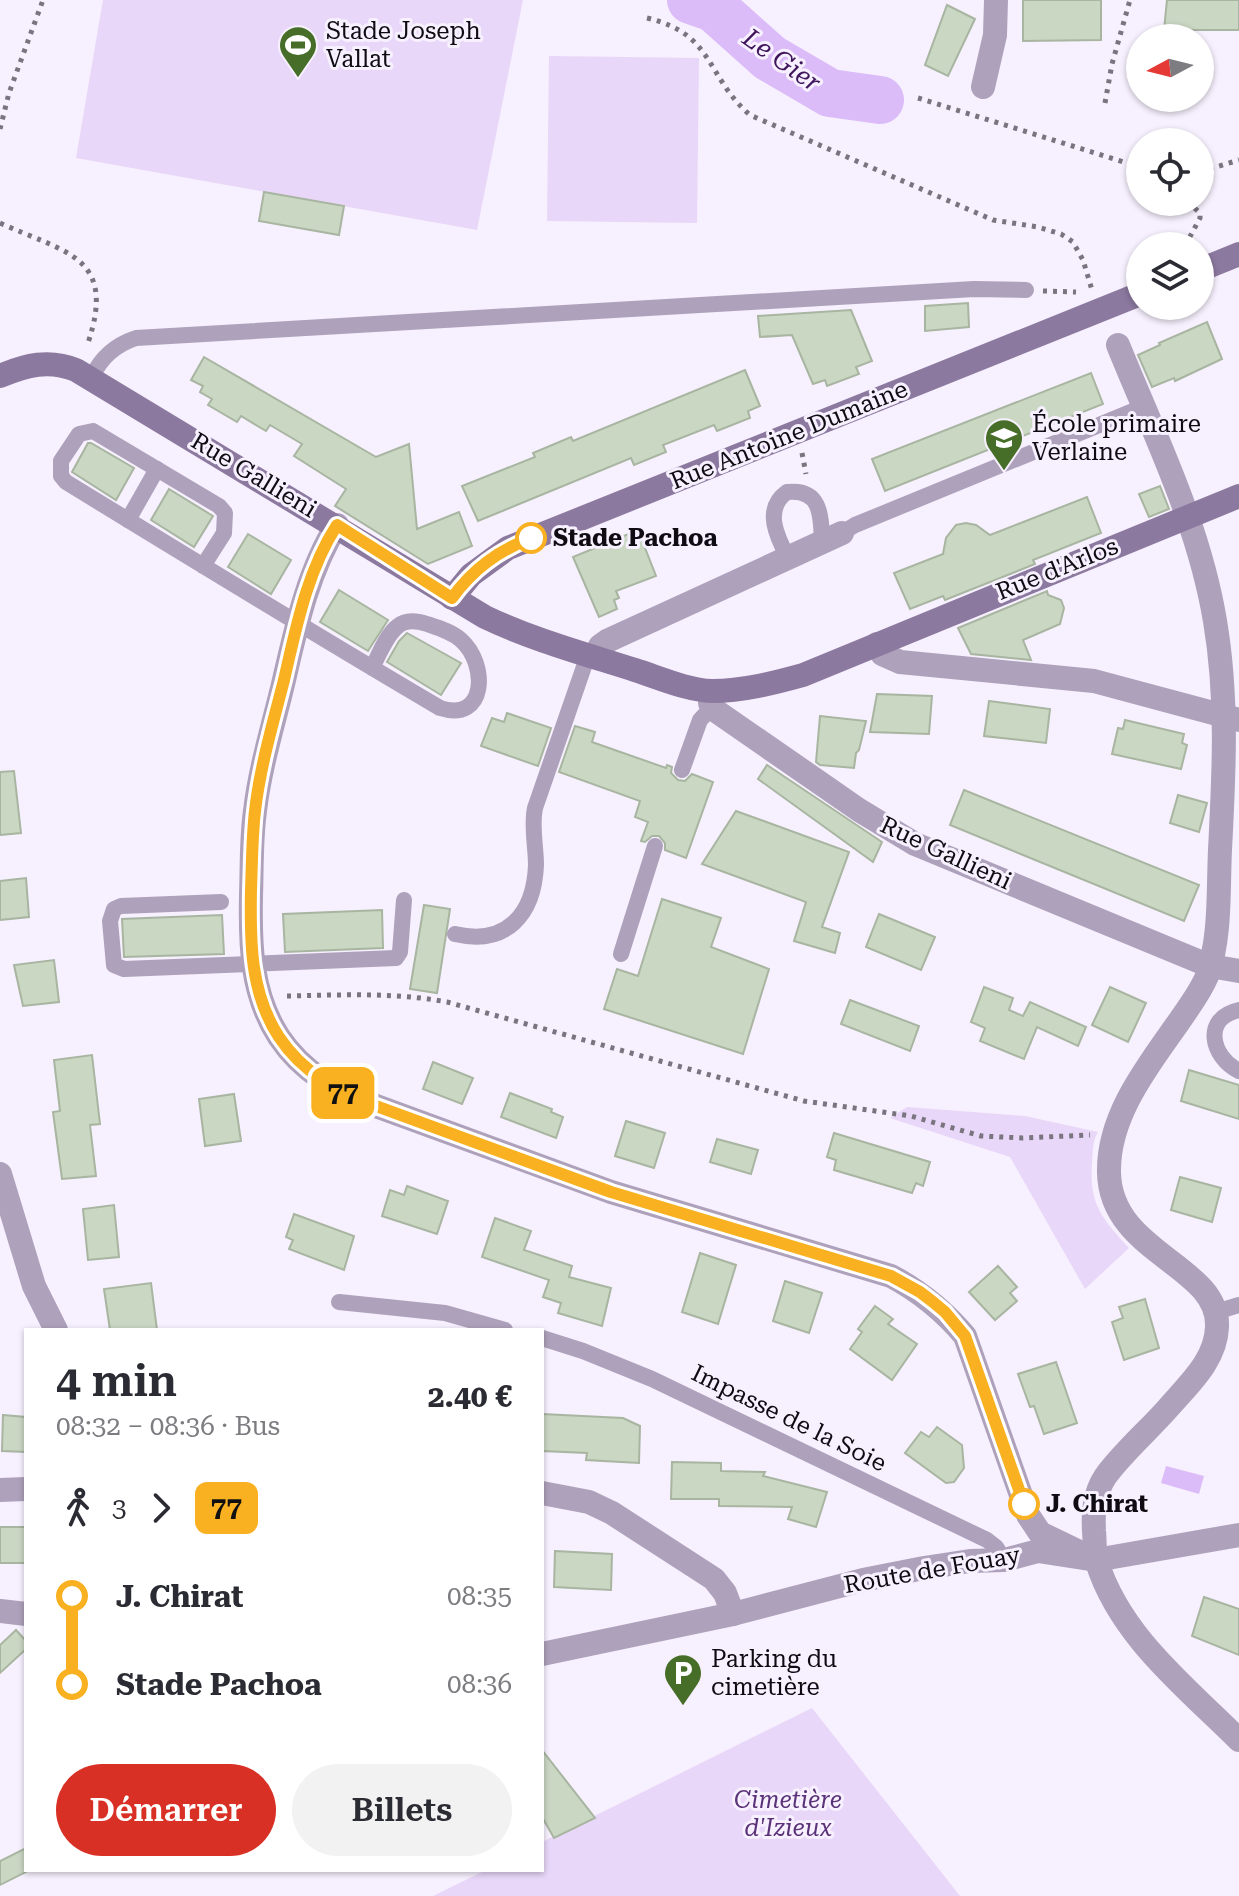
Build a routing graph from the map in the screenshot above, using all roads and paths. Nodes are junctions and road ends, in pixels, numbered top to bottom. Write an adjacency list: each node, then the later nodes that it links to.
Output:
1 (43, 0): 8 (path)
2 (996, 0): 5 (street)
3 (1130, 0): 7 (path)
4 (647, 18): 16 (path)
5 (983, 87)
6 (918, 98): 10 (path)
7 (1105, 103)
8 (0, 129)
9 (1239, 160): 11 (path)
10 (1126, 163)
11 (1214, 168)
12 (0, 223): 20 (path)
13 (1239, 254): 14 (main road)
14 (1214, 264)
15 (1026, 290): 20 (lane)
16 (1093, 295)
17 (1126, 300): 30 (main road, Rue Antoine Dumaine)
18 (1118, 345): 21 (street)
19 (1, 372): 20 (main road, Rue Gallieni)
20 (84, 373): 26 (main road, Rue Gallieni)
21 (1143, 407): 24 (street); 27 (lane)
22 (157, 469): 25 (lane); 25 (lane); 29 (lane)
23 (1239, 496): 24 (main road, Rue d'Arlos)
24 (1187, 516): 32 (main road, Rue d'Arlos); 36 (street)
25 (128, 520): 29 (lane)
26 (337, 525): 30 (main road, Rue Gallieni); 31 (street)
27 (832, 538): 28 (street); 28 (lane)
28 (788, 558): 33 (street)
29 (203, 566): 31 (lane)
30 (452, 598): 33 (main road, Rue Gallieni)
31 (298, 624): 34 (lane); 43 (street)
32 (877, 644): 35 (main road, Rue d'Arlos); 36 (street)
33 (592, 656): 35 (main road, Rue Gallieni); 41 (lane)
34 (372, 668): 34 (lane)
35 (711, 699): 37 (lane); 44 (street, Rue Gallieni)
36 (1232, 718): 44 (street)
37 (682, 770)
38 (655, 846): 42 (lane)
39 (404, 900): 43 (lane)
40 (221, 902): 43 (lane)
41 (455, 934)
42 (621, 954)
43 (252, 965): 46 (street)
44 (1210, 966): 45 (street, Rue Gallieni); 52 (street)
45 (1239, 971)
46 (264, 1003): 49 (path); 61 (street)
47 (1239, 1010): 48 (lane)
48 (1239, 1071)
49 (1087, 1134)
50 (0, 1174): 53 (street)
51 (339, 1302): 54 (lane)
52 (1228, 1308): 61 (street)
53 (55, 1328)
54 (497, 1328)
55 (544, 1339): 60 (lane, Impasse de la Soie)
56 (24, 1489): 57 (street)
57 (0, 1490)
58 (544, 1493): 64 (street)
59 (1239, 1535): 61 (street, Route de Fouay)
60 (1004, 1560): 61 (street, Route de Fouay); 64 (street, Route de Fouay)
61 (1096, 1560): 66 (street)
62 (0, 1611): 63 (street)
63 (24, 1614)
64 (733, 1614): 65 (street, Route de Fouay)
65 (544, 1654)
66 (1239, 1740)

